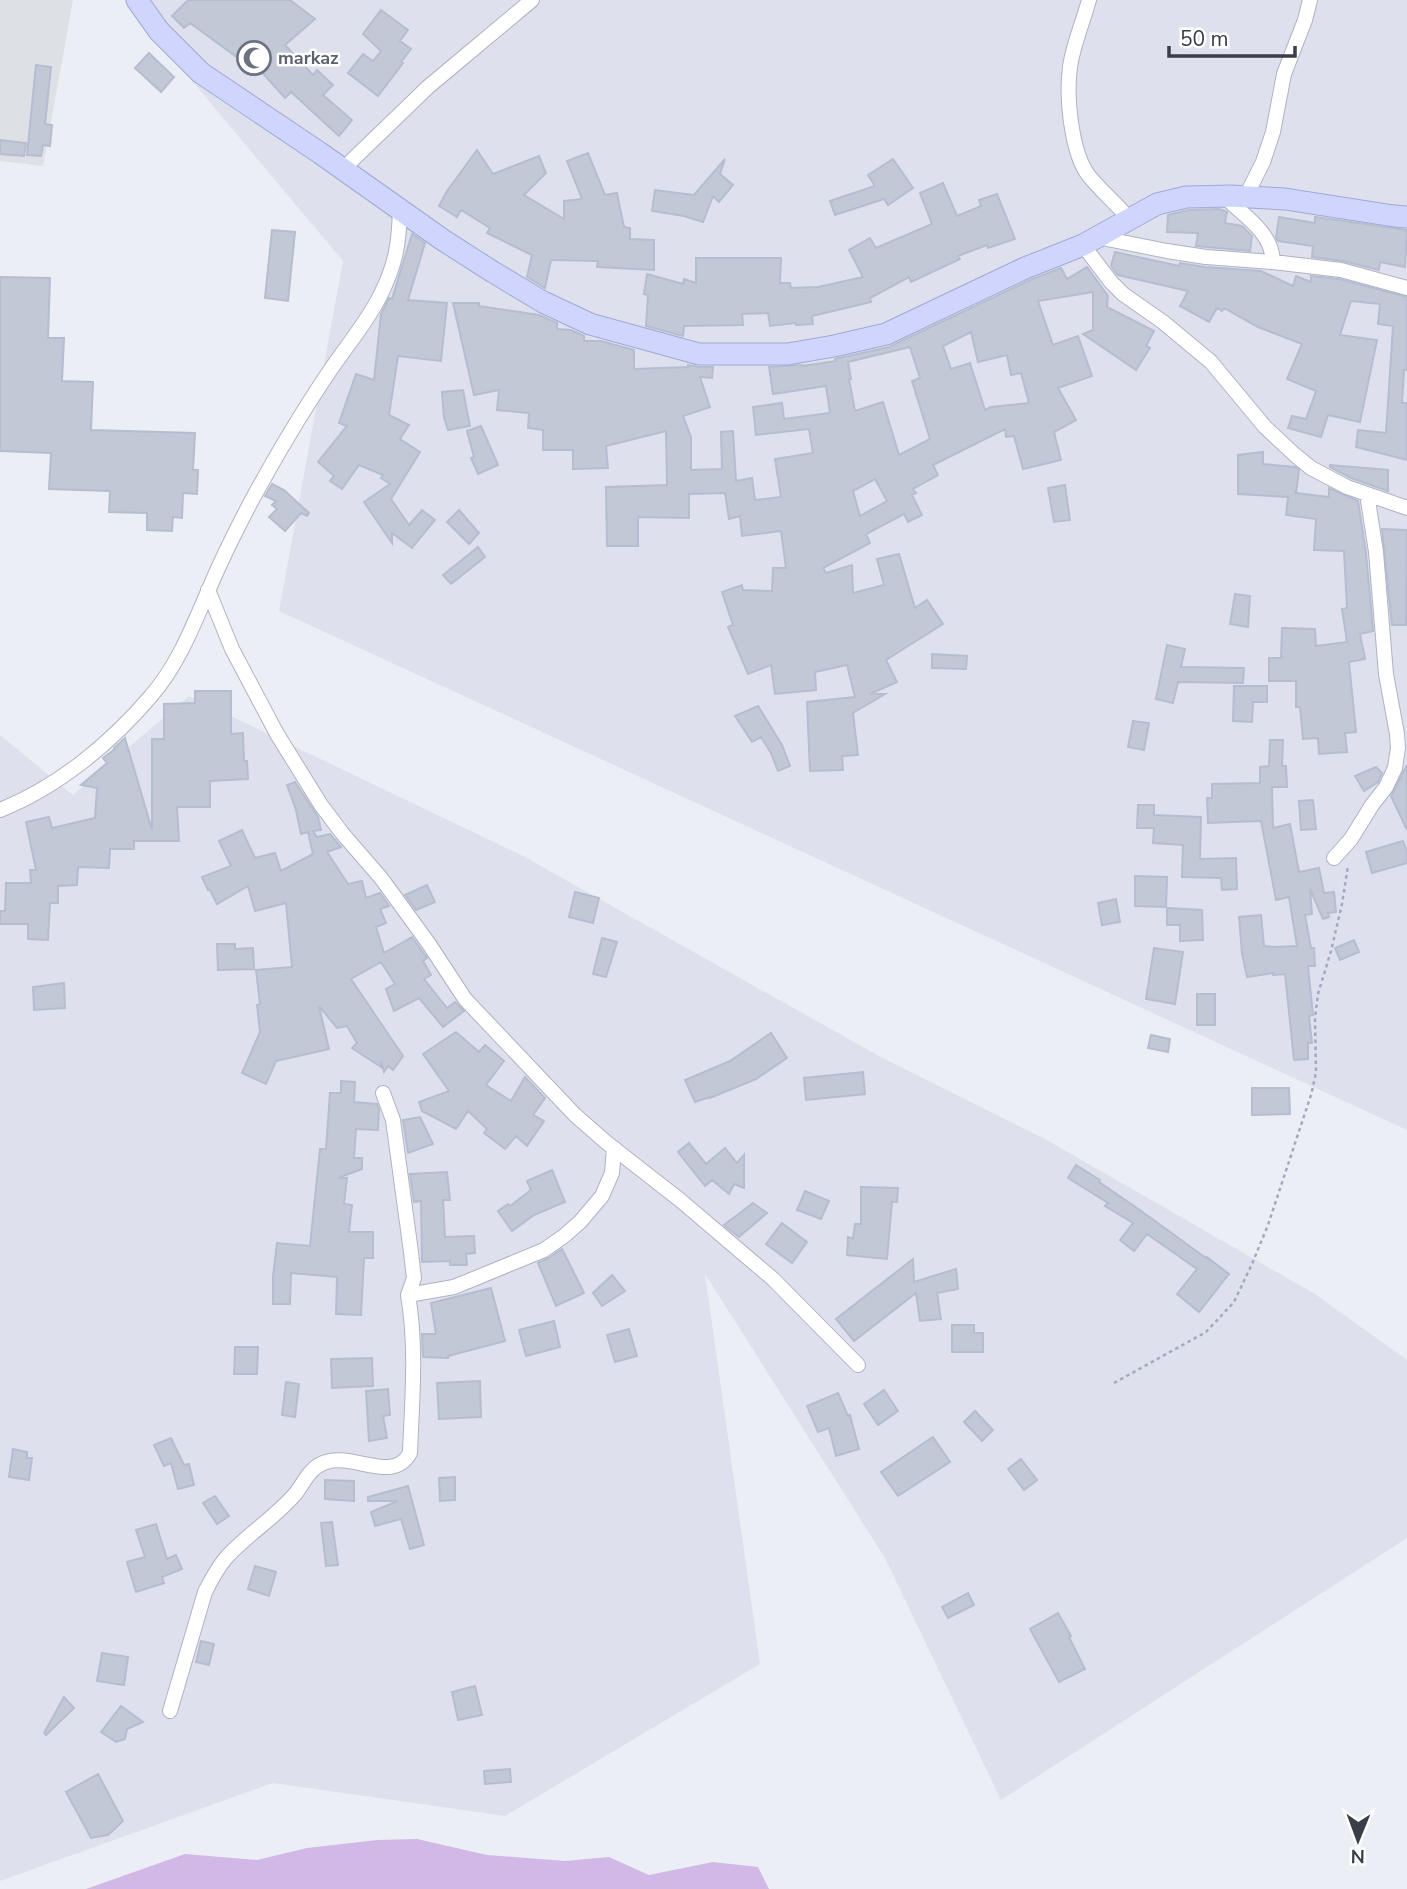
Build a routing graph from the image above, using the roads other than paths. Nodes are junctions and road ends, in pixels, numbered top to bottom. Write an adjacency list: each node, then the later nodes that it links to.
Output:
1 (138, 0): 5 (main road)
2 (532, 0): 5 (street)
3 (1089, 0): 10 (street)
4 (1310, 0): 7 (street)
5 (344, 169): 8 (main road)
6 (1224, 196): 7 (main road); 10 (main road); 12 (street)
7 (1246, 196): 9 (main road)
8 (400, 209): 11 (main road); 16 (street)
9 (1407, 217)
10 (1130, 220): 11 (main road)
11 (1090, 241): 12 (street); 14 (street)
12 (1273, 262): 13 (street)
13 (1407, 288)
14 (1367, 494): 15 (street); 18 (street)
15 (1407, 508)
16 (208, 590): 17 (street); 20 (street)
17 (0, 810)
18 (1334, 858)
19 (383, 1093): 21 (street)
20 (614, 1148): 21 (street); 22 (street)
21 (408, 1295): 23 (street)
22 (858, 1365)
23 (170, 1711)

